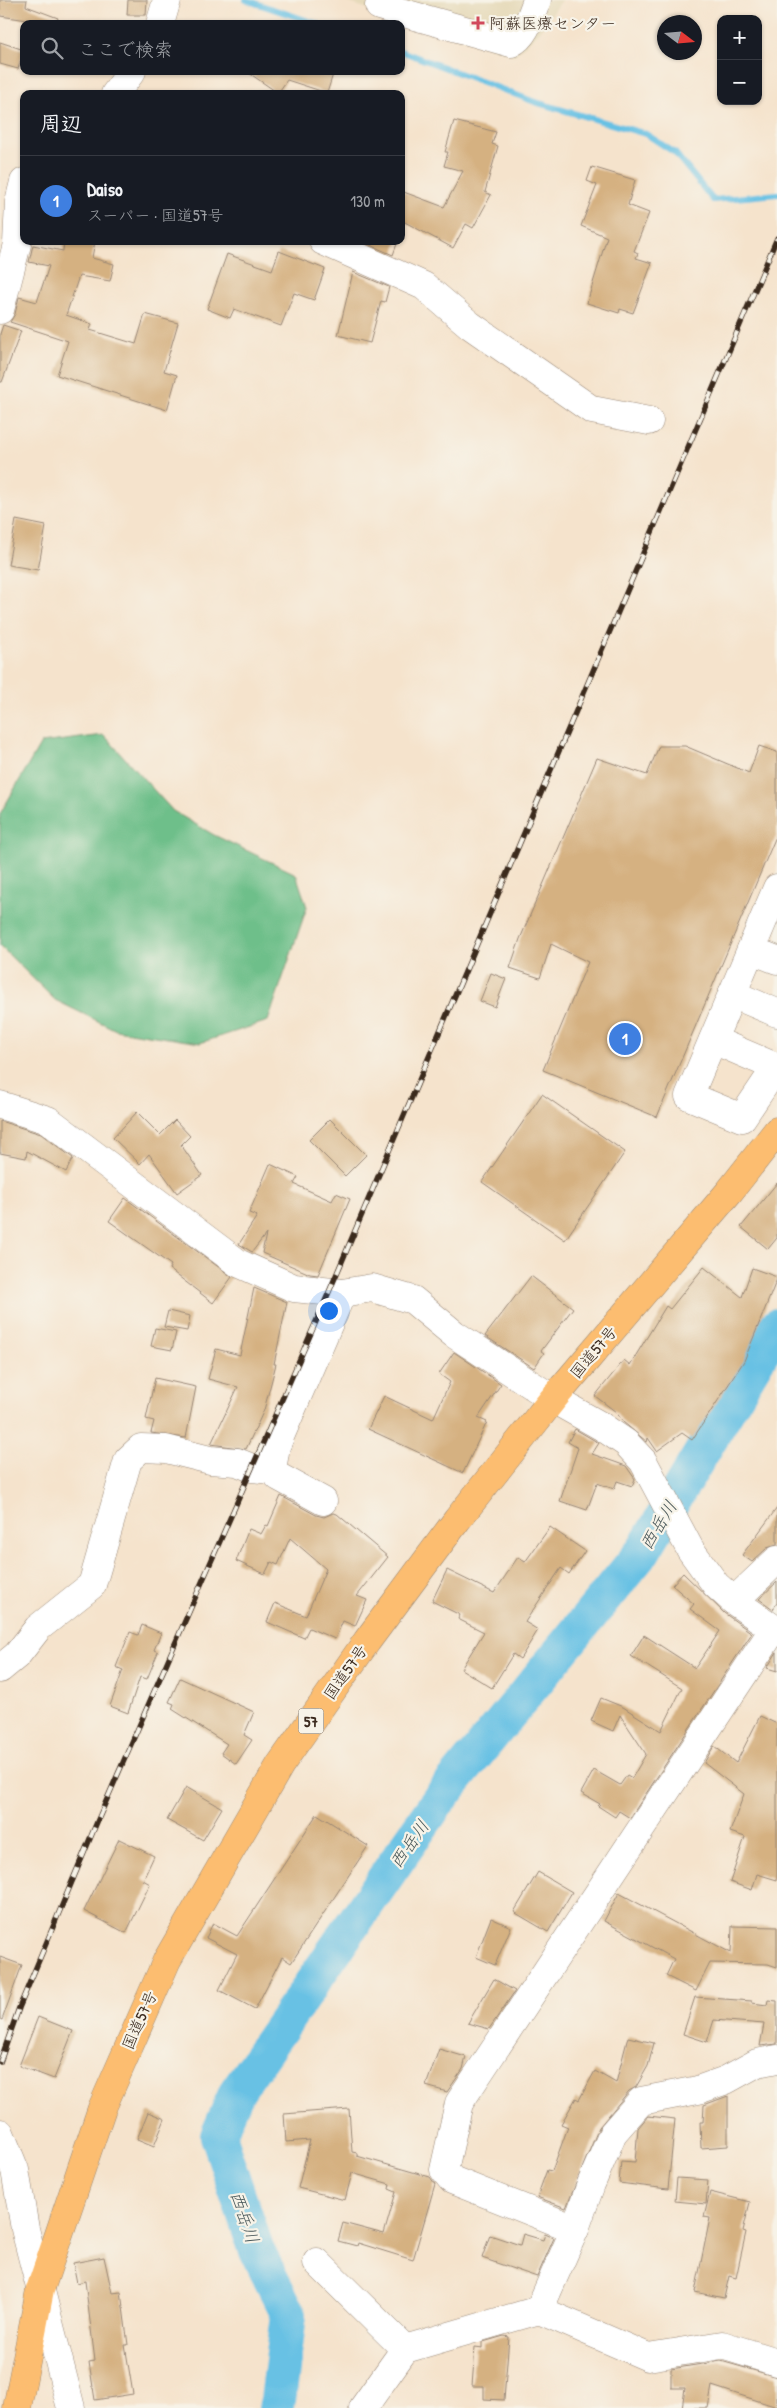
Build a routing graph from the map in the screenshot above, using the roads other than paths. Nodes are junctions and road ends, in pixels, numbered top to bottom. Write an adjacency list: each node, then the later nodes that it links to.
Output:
1 (167, 0): 4 (street)
2 (537, 0): 3 (street)
3 (379, 6)
4 (161, 20)
5 (129, 75): 6 (street)
6 (119, 90)
7 (20, 198): 9 (street)
8 (332, 245): 10 (street)
9 (0, 310)
10 (649, 421)
11 (774, 902): 12 (street)
12 (751, 950): 13 (street); 14 (street)
13 (777, 960)
14 (732, 994): 15 (street); 16 (street)
15 (777, 1013)
16 (713, 1040): 17 (street); 17 (street)
17 (776, 1067)
18 (0, 1105): 20 (street)
19 (777, 1130): 21 (highway, 国道57号 / 57)
20 (342, 1293): 21 (street); 22 (street)
21 (553, 1399): 25 (street); 32 (highway, 国道57号 / 57)
22 (272, 1470): 23 (street); 27 (street)
23 (323, 1501)
24 (777, 1560): 25 (street)
25 (734, 1601): 26 (street)
26 (775, 1630): 30 (street)
27 (0, 1669)
28 (777, 2059): 30 (street)
29 (0, 2133): 32 (street)
30 (575, 2229): 33 (street)
31 (317, 2262): 34 (street)
32 (40, 2290): 36 (highway, 国道57号 / 57); 37 (street)
33 (538, 2310): 34 (street); 35 (street)
34 (405, 2350): 38 (street)
35 (777, 2362)
36 (17, 2408)
37 (71, 2408)
38 (363, 2408)

